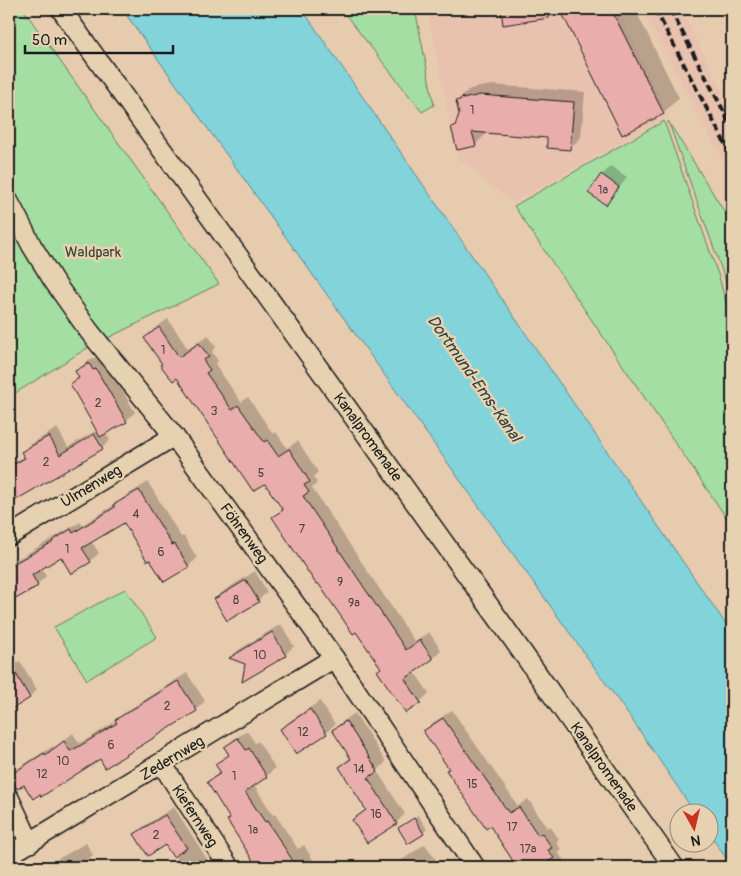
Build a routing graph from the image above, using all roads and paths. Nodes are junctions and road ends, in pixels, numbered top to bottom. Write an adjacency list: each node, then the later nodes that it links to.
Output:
1 (60, 9): 12 (street, Kanalpromenade)
2 (9, 202): 3 (street, Föhrenweg)
3 (174, 436): 4 (street, Ulmenweg); 5 (street, Föhrenweg)
4 (9, 536)
5 (334, 658): 6 (street, Zedernweg); 11 (street, Föhrenweg)
6 (162, 764): 8 (street, Zedernweg); 10 (street, Kiefernweg)
7 (9, 798): 8 (street)
8 (30, 843): 9 (street, Zedernweg)
9 (9, 855)
10 (228, 867)
11 (475, 867)
12 (674, 867)

